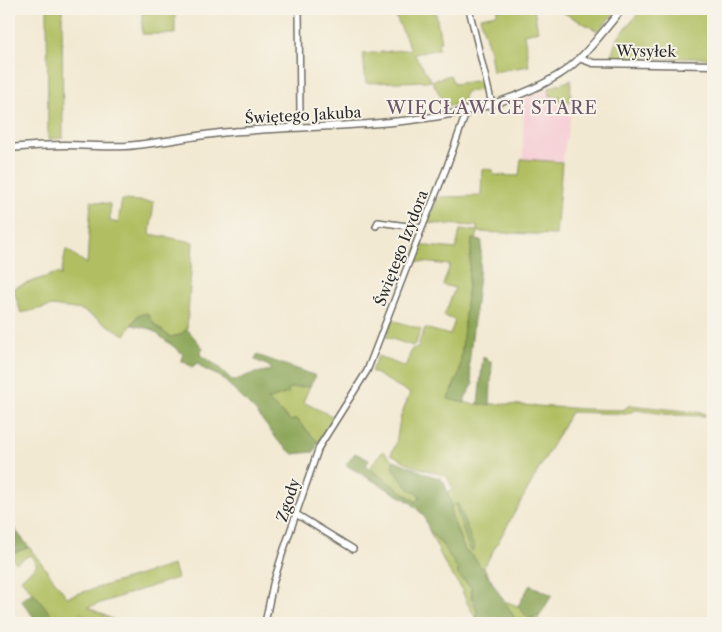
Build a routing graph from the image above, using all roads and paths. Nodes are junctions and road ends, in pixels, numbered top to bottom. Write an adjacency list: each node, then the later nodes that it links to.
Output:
1 (300, 9): 8 (street)
2 (469, 9): 6 (street)
3 (622, 9): 4 (street, Świętego Jakuba)
4 (579, 58): 5 (street, Wysyłek); 6 (street, Świętego Jakuba)
5 (713, 64)
6 (492, 104): 7 (street, Świętego Jakuba)
7 (464, 110): 8 (street, Świętego Jakuba); 11 (street, Świętego Izydora)
8 (290, 128): 9 (street, Świętego Jakuba)
9 (9, 148)
10 (376, 226): 11 (street)
11 (422, 228): 12 (street, Świętego Izydora)
12 (354, 393): 13 (street, Zgody)
13 (296, 514): 14 (street); 15 (street, Zgody)
14 (353, 549)
15 (265, 623)

